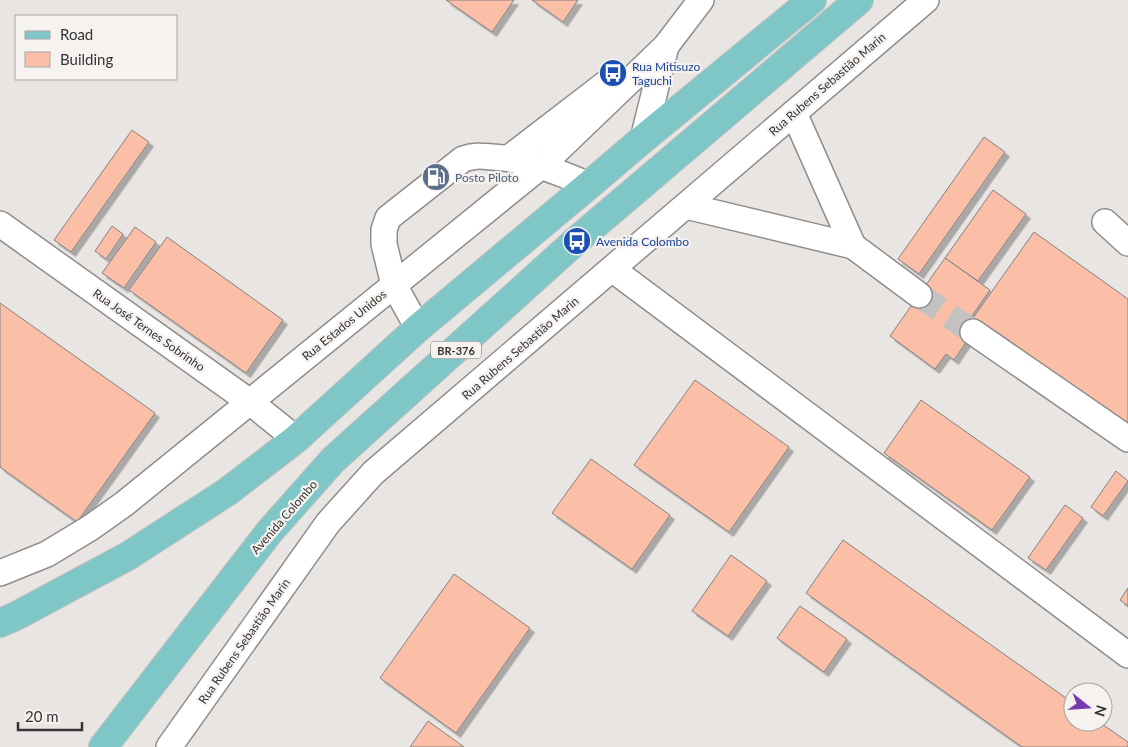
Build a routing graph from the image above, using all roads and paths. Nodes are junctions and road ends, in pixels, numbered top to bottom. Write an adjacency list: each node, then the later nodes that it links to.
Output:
1 (701, 0): 5 (street)
2 (812, 0): 7 (main road, BR-376)
3 (859, 0): 27 (main road, Avenida Colombo / BR-376)
4 (926, 0): 6 (street, Rua Rubens Sebastião Marin)
5 (666, 46): 7 (street); 8 (street); 9 (street, Rua Estados Unidos)
6 (794, 113): 11 (street, Rua Rubens Sebastião Marin); 15 (street)
7 (643, 139): 10 (main road, BR-376)
8 (509, 158): 9 (street); 17 (street)
9 (541, 166): 10 (street); 17 (street, Rua Estados Unidos)
10 (589, 185): 19 (main road, BR-376)
11 (686, 206): 15 (street); 16 (street, Rua Rubens Sebastião Marin)
12 (1105, 222): 14 (street)
13 (0, 224): 21 (street, Rua José Ternes Sobrinho)
14 (1128, 243)
15 (853, 246): 18 (street)
16 (612, 269): 26 (street); 28 (street, Rua Rubens Sebastião Marin)
17 (394, 285): 19 (street); 21 (street, Rua Estados Unidos)
18 (919, 294)
19 (418, 328): 22 (main road, BR-376)
20 (973, 332): 23 (street)
21 (250, 402): 22 (street, Rua José Ternes Sobrinho); 24 (street, Rua Estados Unidos)
22 (296, 439): 25 (main road, BR-376)
23 (1128, 439)
24 (0, 574)
25 (0, 623)
26 (1128, 655)
27 (103, 747)
28 (169, 747)

